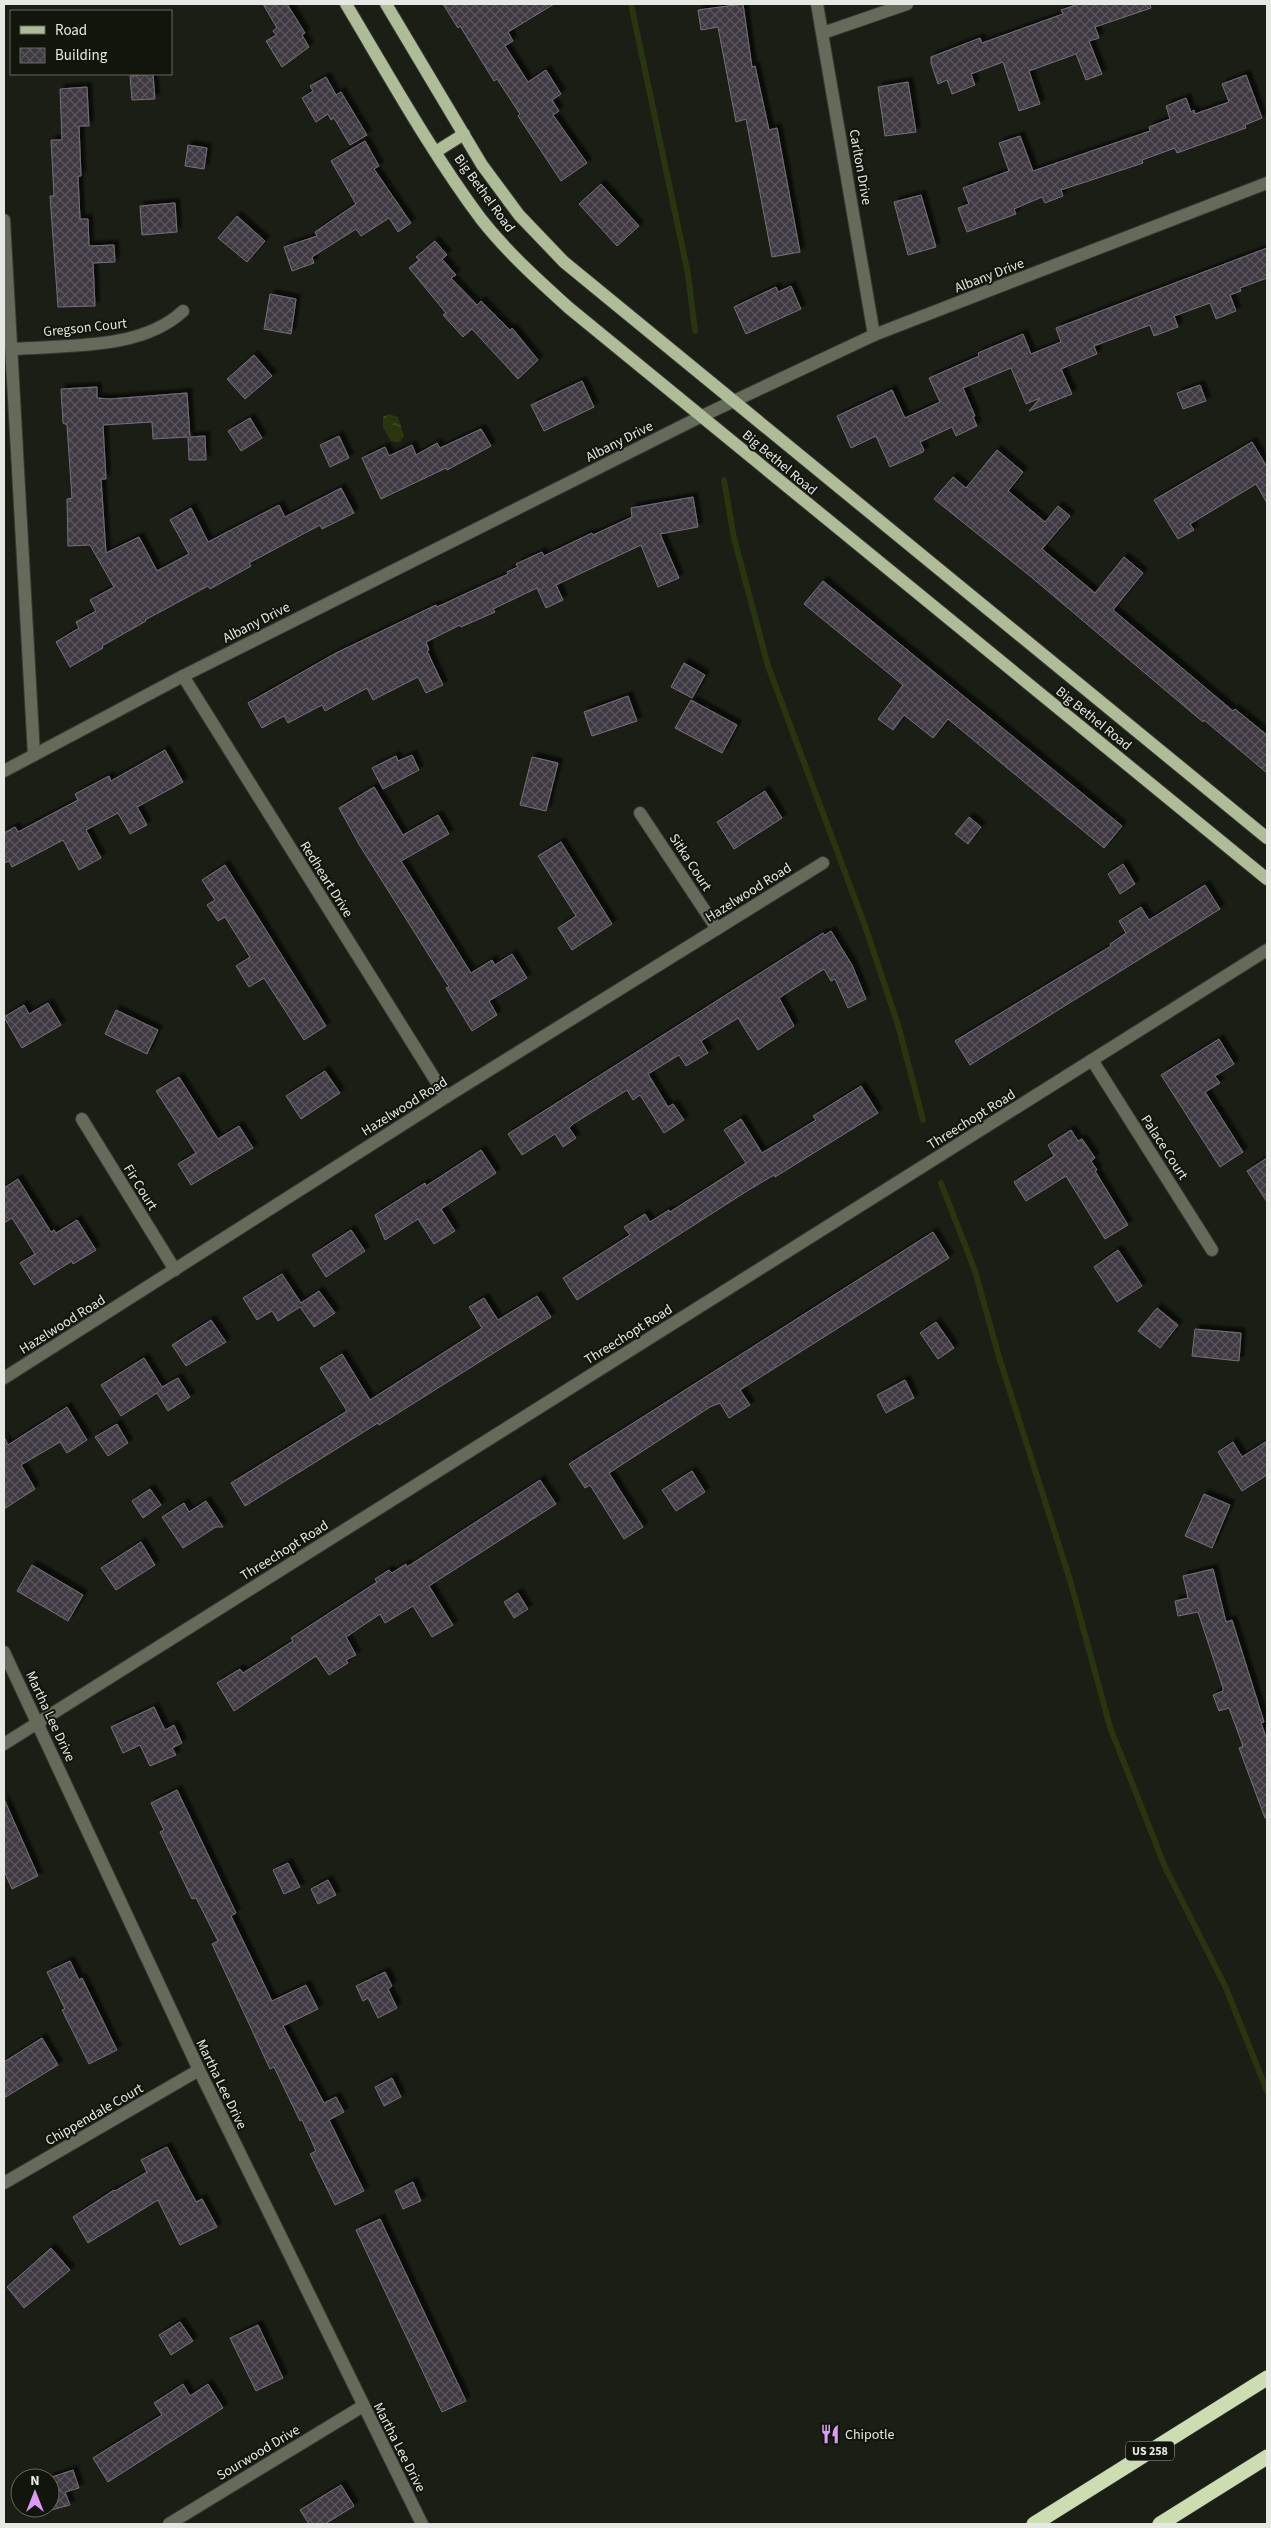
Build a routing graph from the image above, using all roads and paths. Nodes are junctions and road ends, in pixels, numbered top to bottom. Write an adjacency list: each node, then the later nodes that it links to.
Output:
1 (346, 4): 7 (main road, Big Bethel Road)
2 (386, 4): 6 (main road, Big Bethel Road)
3 (817, 4): 5 (street, Carlton Drive)
4 (906, 4): 5 (street)
5 (823, 33): 11 (street, Carlton Drive)
6 (464, 134): 7 (main road); 13 (main road, Big Bethel Road)
7 (437, 152): 14 (main road, Big Bethel Road)
8 (1267, 183): 11 (street, Albany Drive)
9 (4, 220): 12 (street)
10 (183, 311): 12 (street, Gregson Court)
11 (874, 336): 13 (street, Albany Drive)
12 (13, 348): 16 (street)
13 (733, 401): 14 (street, Albany Drive); 19 (main road, Big Bethel Road)
14 (702, 416): 15 (street, Albany Drive); 21 (main road, Big Bethel Road)
15 (183, 676): 16 (street, Albany Drive); 25 (street, Redheart Drive)
16 (34, 755): 17 (street, Albany Drive)
17 (4, 771)
18 (640, 813): 22 (street, Sitka Court)
19 (1267, 838)
20 (823, 863): 22 (street, Hazelwood Road)
21 (1267, 878)
22 (717, 929): 25 (street, Hazelwood Road)
23 (1267, 950): 24 (street, Threechopt Road)
24 (1092, 1060): 27 (street, Palace Court); 31 (street, Threechopt Road)
25 (446, 1098): 28 (street, Hazelwood Road)
26 (82, 1119): 28 (street, Fir Court)
27 (1212, 1250)
28 (175, 1270): 29 (street, Hazelwood Road)
29 (4, 1378)
30 (4, 1652): 31 (street, Martha Lee Drive)
31 (38, 1722): 32 (street, Threechopt Road); 33 (street, Martha Lee Drive)
32 (4, 1744)
33 (199, 2070): 34 (street, Chippendale Court); 36 (street, Martha Lee Drive)
34 (4, 2183)
35 (1267, 2378): 40 (highway, US 258)
36 (363, 2406): 38 (street, Sourwood Drive); 39 (street, Martha Lee Drive)
37 (1267, 2457): 41 (highway)
38 (169, 2524)
39 (422, 2524)
40 (1034, 2524)
41 (1160, 2524)

